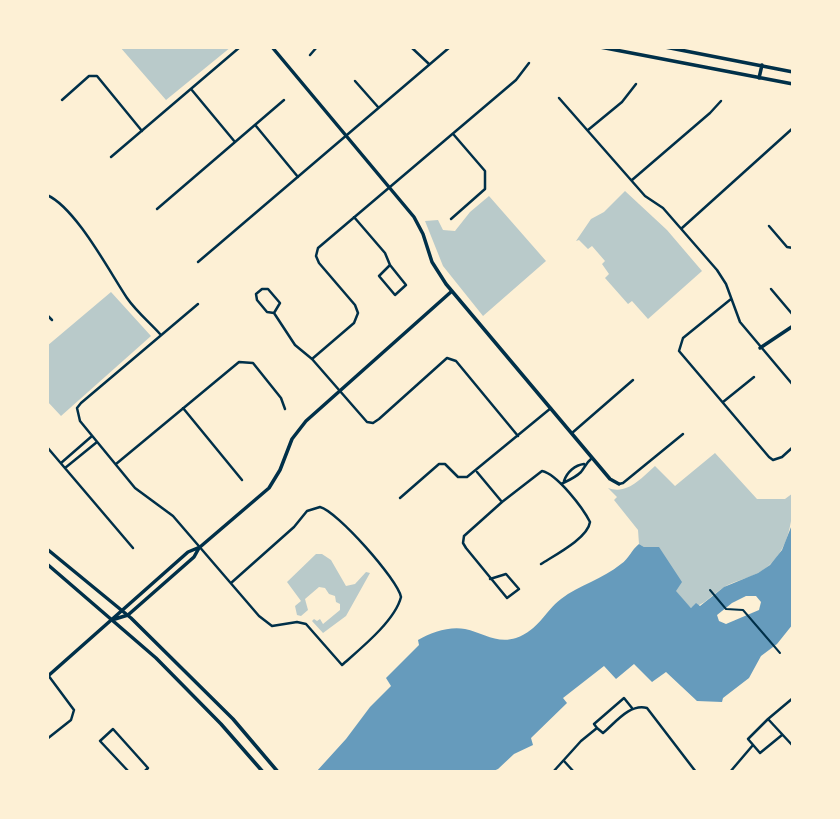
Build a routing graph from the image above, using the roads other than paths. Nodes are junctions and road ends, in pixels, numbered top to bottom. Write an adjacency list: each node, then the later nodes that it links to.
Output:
1 (240, 47): 17 (street)
2 (272, 47): 28 (street)
3 (317, 47): 8 (street)
4 (411, 47): 10 (street)
5 (450, 47): 10 (street)
6 (600, 47): 13 (street)
7 (665, 47): 11 (street)
8 (310, 55)
9 (529, 63): 27 (street)
10 (429, 64): 22 (street)
11 (762, 65): 12 (street); 13 (street)
12 (793, 72)
13 (759, 78): 16 (street)
14 (355, 81): 22 (street)
15 (636, 84): 25 (street)
16 (793, 85)
17 (191, 89): 26 (street); 29 (street)
18 (559, 98): 25 (street)
19 (62, 100): 26 (street)
20 (284, 100): 23 (street)
21 (721, 101): 32 (street)
22 (378, 107): 28 (street)
23 (256, 126): 29 (street); 31 (street)
24 (793, 128): 39 (street)
25 (588, 130): 32 (street)
26 (142, 131): 30 (street)
27 (453, 134): 33 (street); 37 (street)
28 (346, 135): 31 (street); 33 (street)
29 (235, 142): 35 (street)
30 (111, 157)
31 (298, 177): 41 (street)
32 (632, 180): 39 (street)
33 (390, 187): 36 (street); 44 (street)
34 (47, 195): 52 (street)
35 (157, 209)
36 (354, 217): 42 (street); 54 (street)
37 (451, 219)
38 (769, 226): 40 (street)
39 (682, 228): 45 (street)
40 (793, 248)
41 (198, 262)
42 (390, 265): 42 (street)
43 (771, 289): 48 (street)
44 (452, 291): 58 (street); 61 (street)
45 (731, 299): 53 (street); 59 (street)
46 (198, 304): 52 (street)
47 (274, 313): 47 (street); 54 (street)
48 (793, 314)
49 (47, 315): 50 (street)
50 (52, 320)
51 (793, 326): 53 (street)
52 (160, 334): 65 (street)
53 (760, 348): 57 (street)
54 (312, 359): 58 (street)
55 (754, 377): 59 (street)
56 (633, 380): 63 (street)
57 (793, 385)
58 (340, 391): 66 (street); 81 (street)
59 (723, 402): 69 (street)
60 (183, 408): 62 (street); 72 (street); 76 (street)
61 (551, 408): 63 (street); 66 (street)
62 (285, 410)
63 (572, 433): 70 (street)
64 (683, 434): 78 (street)
65 (92, 436): 67 (street); 71 (street)
66 (518, 436): 75 (street)
67 (97, 442): 72 (street); 74 (street)
68 (47, 447): 71 (street)
69 (793, 447)
70 (593, 458): 73 (street); 78 (street)
71 (61, 463): 74 (street)
72 (116, 464): 81 (street)
73 (584, 464): 77 (street); 77 (street)
74 (65, 468): 82 (street)
75 (477, 471): 79 (street); 80 (street)
76 (242, 481)
77 (562, 483): 80 (street); 85 (street)
78 (619, 484)
79 (400, 498)
80 (502, 502): 86 (street)
81 (200, 547): 87 (street); 88 (street); 89 (street)
82 (133, 548)
83 (47, 549): 88 (street)
84 (47, 564): 90 (street)
85 (541, 564)
86 (490, 579): 86 (street)
87 (231, 583): 87 (street)
88 (121, 609): 89 (street); 90 (street)
89 (128, 615): 90 (street); 105 (street)
90 (113, 620): 91 (street); 104 (street)
91 (48, 675): 97 (street)
92 (793, 698): 94 (street)
93 (632, 708): 95 (street); 95 (street); 107 (street)
94 (768, 719): 96 (street); 98 (street)
95 (597, 728): 100 (street)
96 (782, 735): 98 (street); 99 (street)
97 (47, 739)
98 (753, 745): 108 (street)
99 (793, 747)
100 (564, 760): 101 (street); 106 (street)
101 (572, 771)
102 (129, 772): 103 (street)
103 (144, 772)
104 (262, 772)
105 (278, 772)
106 (553, 772)
107 (696, 772)
108 (730, 772)

